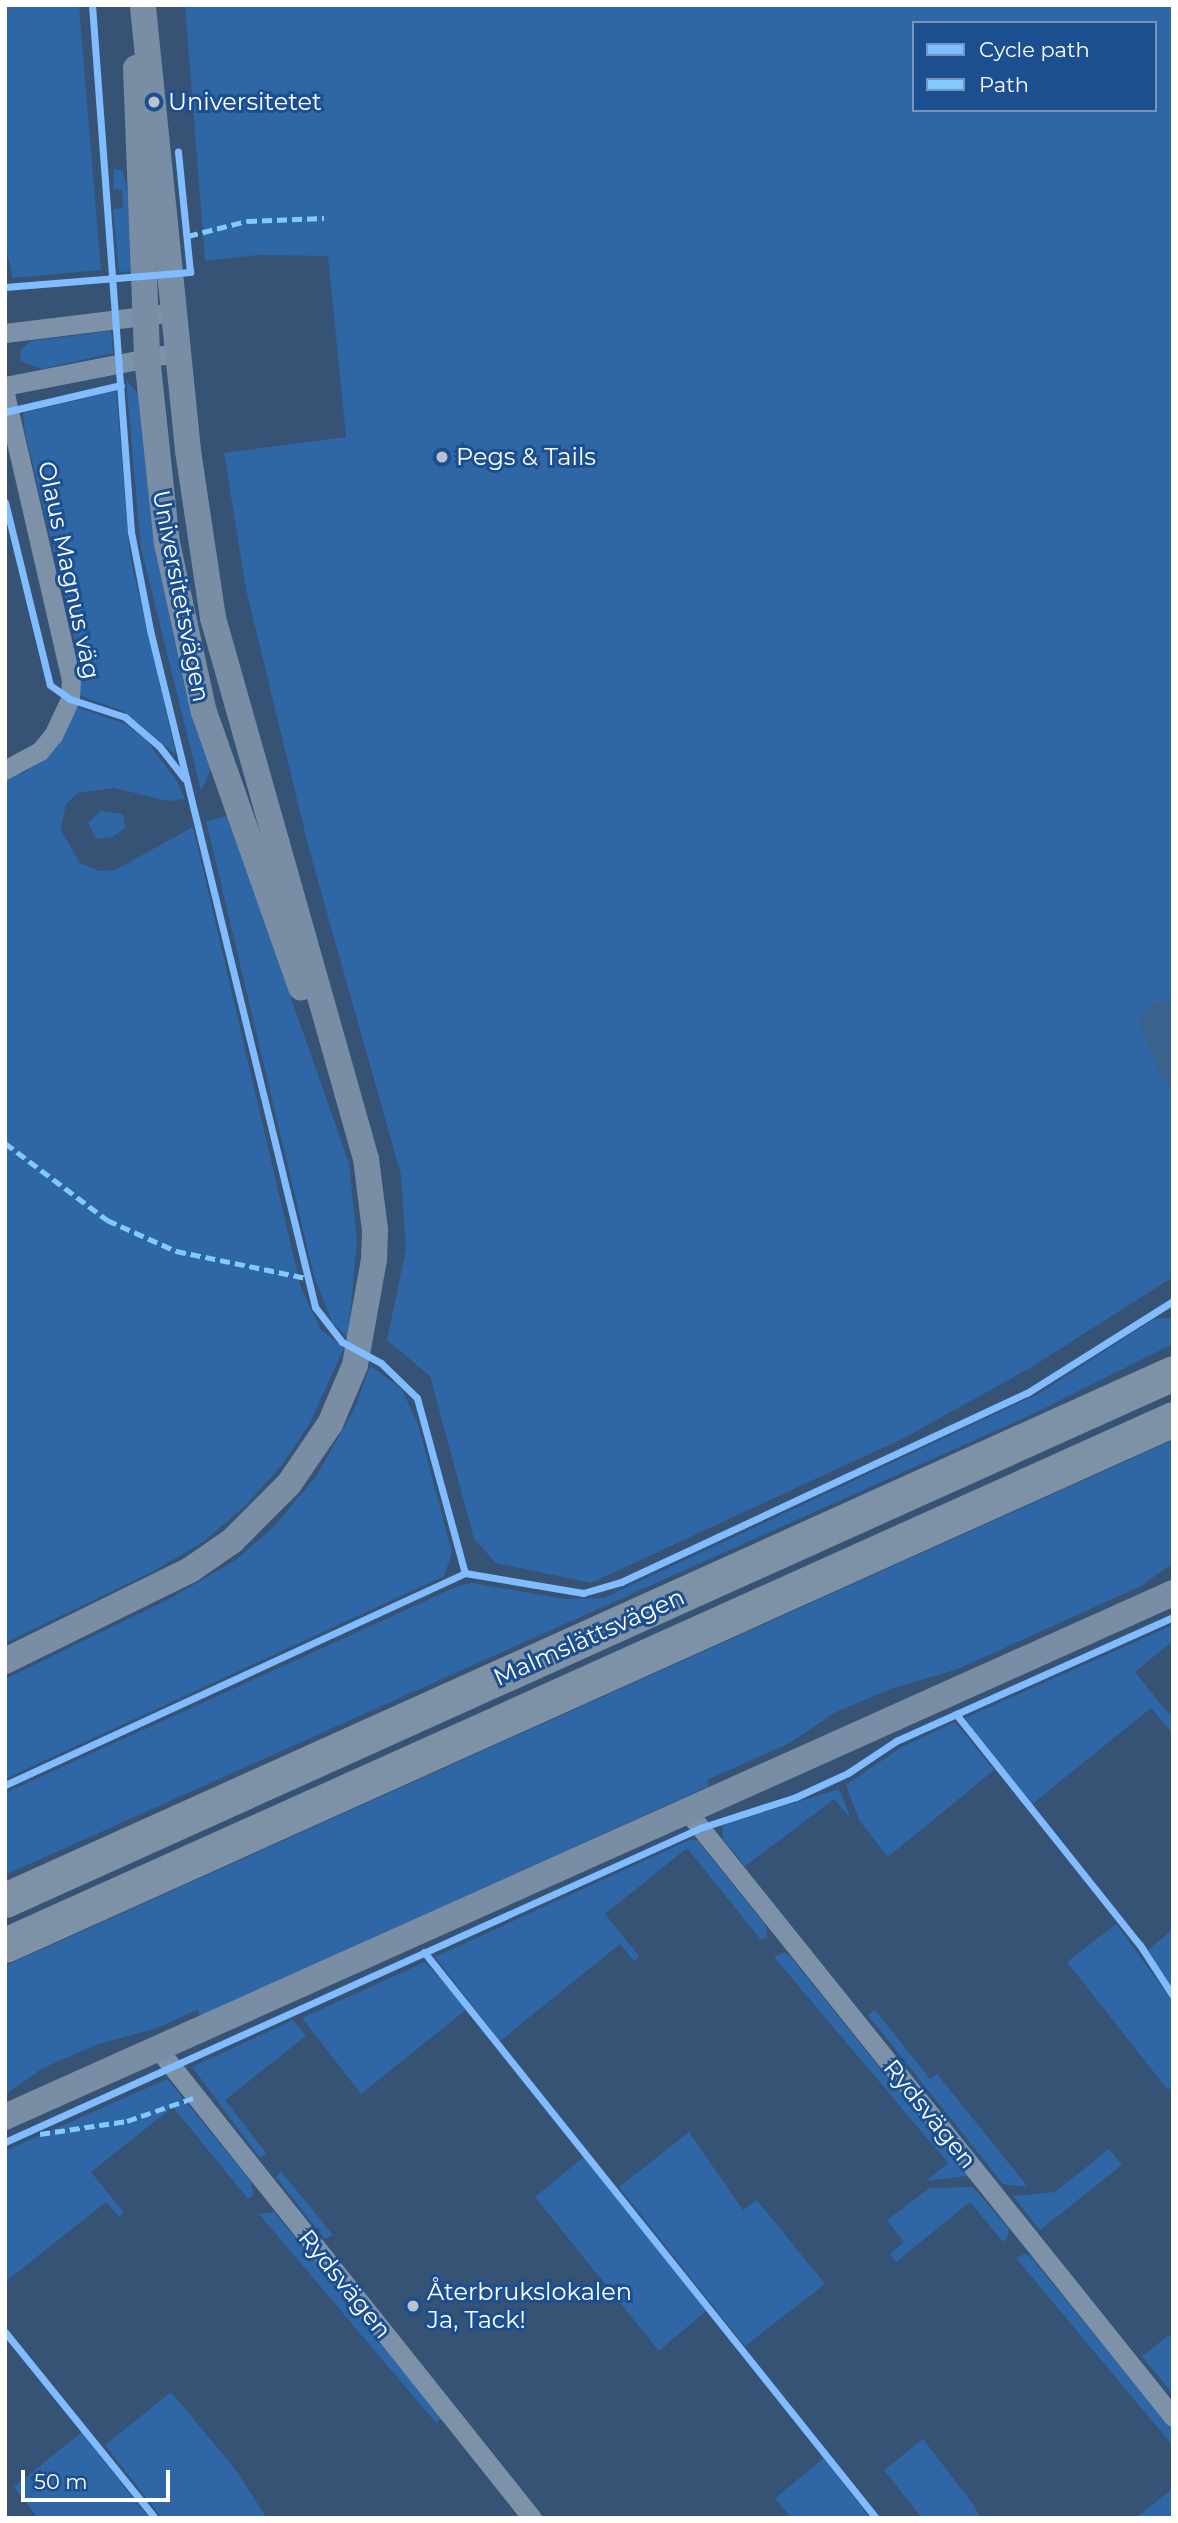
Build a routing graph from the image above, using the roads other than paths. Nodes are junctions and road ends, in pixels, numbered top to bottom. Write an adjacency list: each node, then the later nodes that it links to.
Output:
1 (136, 5): 4 (main road, Universitetsvägen)
2 (143, 5): 3 (main road, Universitetsvägen)
3 (175, 312): 4 (street); 6 (main road, Universitetsvägen)
4 (144, 316): 5 (street); 7 (main road, Universitetsvägen)
5 (5, 333)
6 (178, 352): 7 (street); 11 (main road, Universitetsvägen)
7 (147, 357): 8 (street); 11 (main road, Universitetsvägen)
8 (5, 386)
9 (5, 394): 10 (street, Olaus Magnus väg)
10 (5, 770)
11 (366, 1159): 15 (main road, Universitetsvägen)
12 (1173, 1373): 17 (highway, Malmslättsvägen)
13 (1173, 1419): 18 (highway, Malmslättsvägen)
14 (1173, 1593): 16 (main road)
15 (5, 1661)
16 (687, 1811): 19 (main road); 21 (street, Rydsvägen)
17 (5, 1900)
18 (5, 1945)
19 (158, 2049): 20 (main road); 22 (street, Rydsvägen)
20 (5, 2117)
21 (1173, 2417)
22 (533, 2518)

